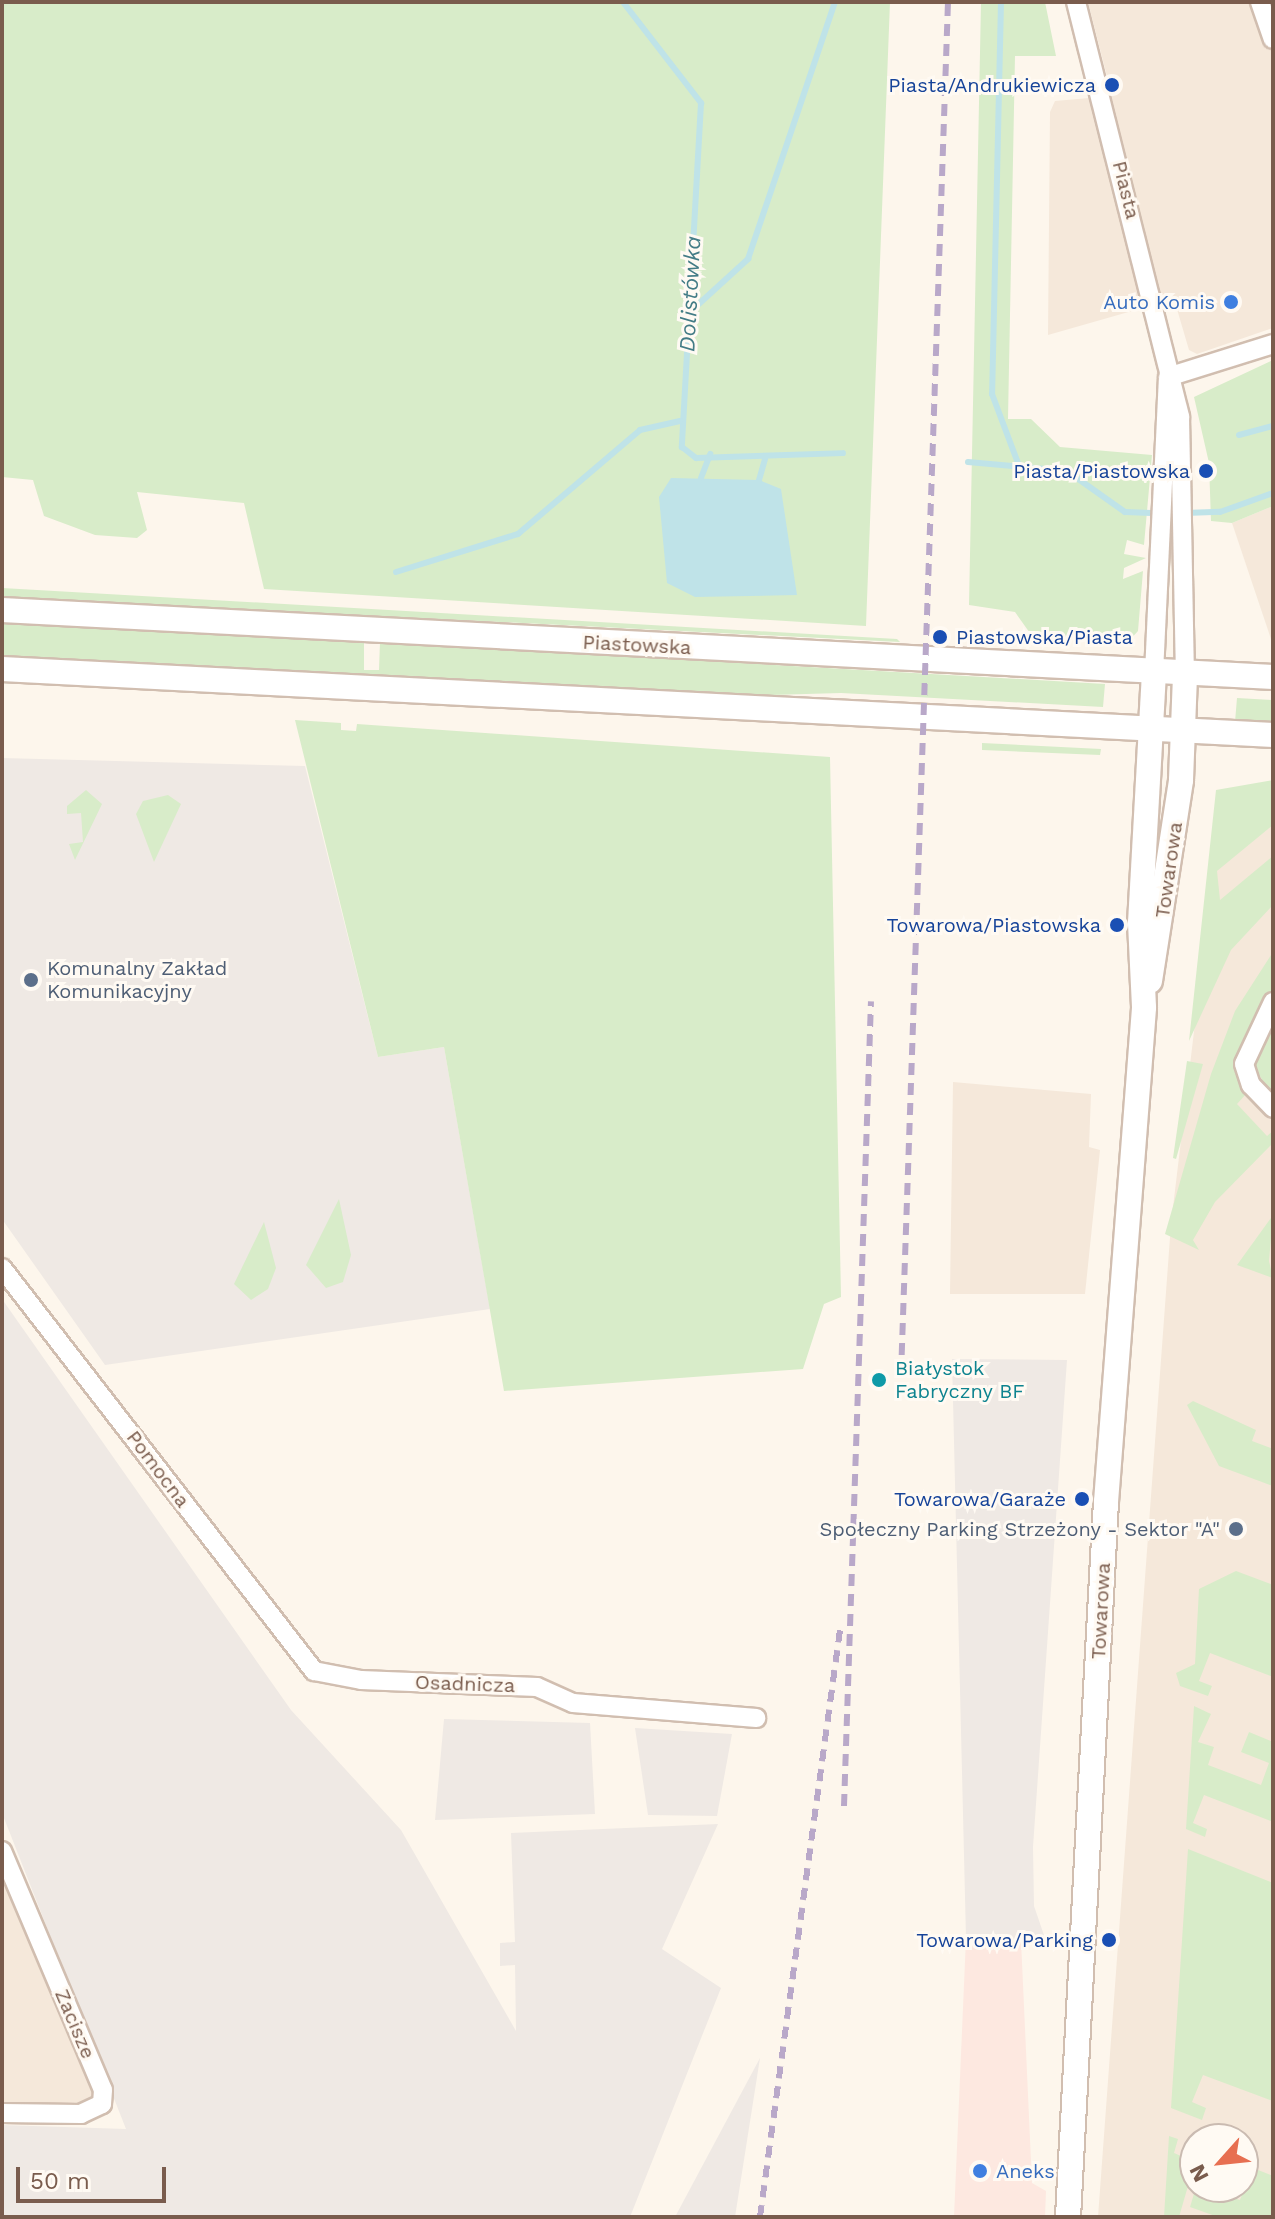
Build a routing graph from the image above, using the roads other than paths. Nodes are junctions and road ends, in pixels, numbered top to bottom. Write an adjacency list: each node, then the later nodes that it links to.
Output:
1 (1076, 2): 5 (street, Piasta)
2 (1260, 2): 3 (street)
3 (1273, 39)
4 (1273, 344): 5 (street)
5 (1168, 379): 6 (street, Piasta)
6 (1176, 488): 9 (street, Piasta); 10 (street, Piasta)
7 (2, 610): 9 (main road, Piastowska)
8 (2, 669): 12 (main road)
9 (1154, 673): 10 (main road, Piastowska); 12 (main road, Towarowa)
10 (1185, 674): 11 (main road, Piastowska); 13 (main road, Towarowa)
11 (1273, 677)
12 (1149, 730): 13 (main road); 15 (main road, Towarowa)
13 (1184, 731): 14 (main road); 16 (main road, Towarowa)
14 (1273, 735)
15 (1143, 835): 16 (main road); 18 (main road, Towarowa)
16 (1173, 840): 18 (main road, Towarowa)
17 (1273, 1002): 19 (street)
18 (1144, 1007): 25 (main road, Towarowa)
19 (1273, 1108)
20 (2, 1268): 21 (street, Pomocna)
21 (314, 1671): 22 (street, Osadnicza)
22 (756, 1718)
23 (2, 1851): 24 (street, Zacisze)
24 (2, 2113)
25 (1068, 2217)

